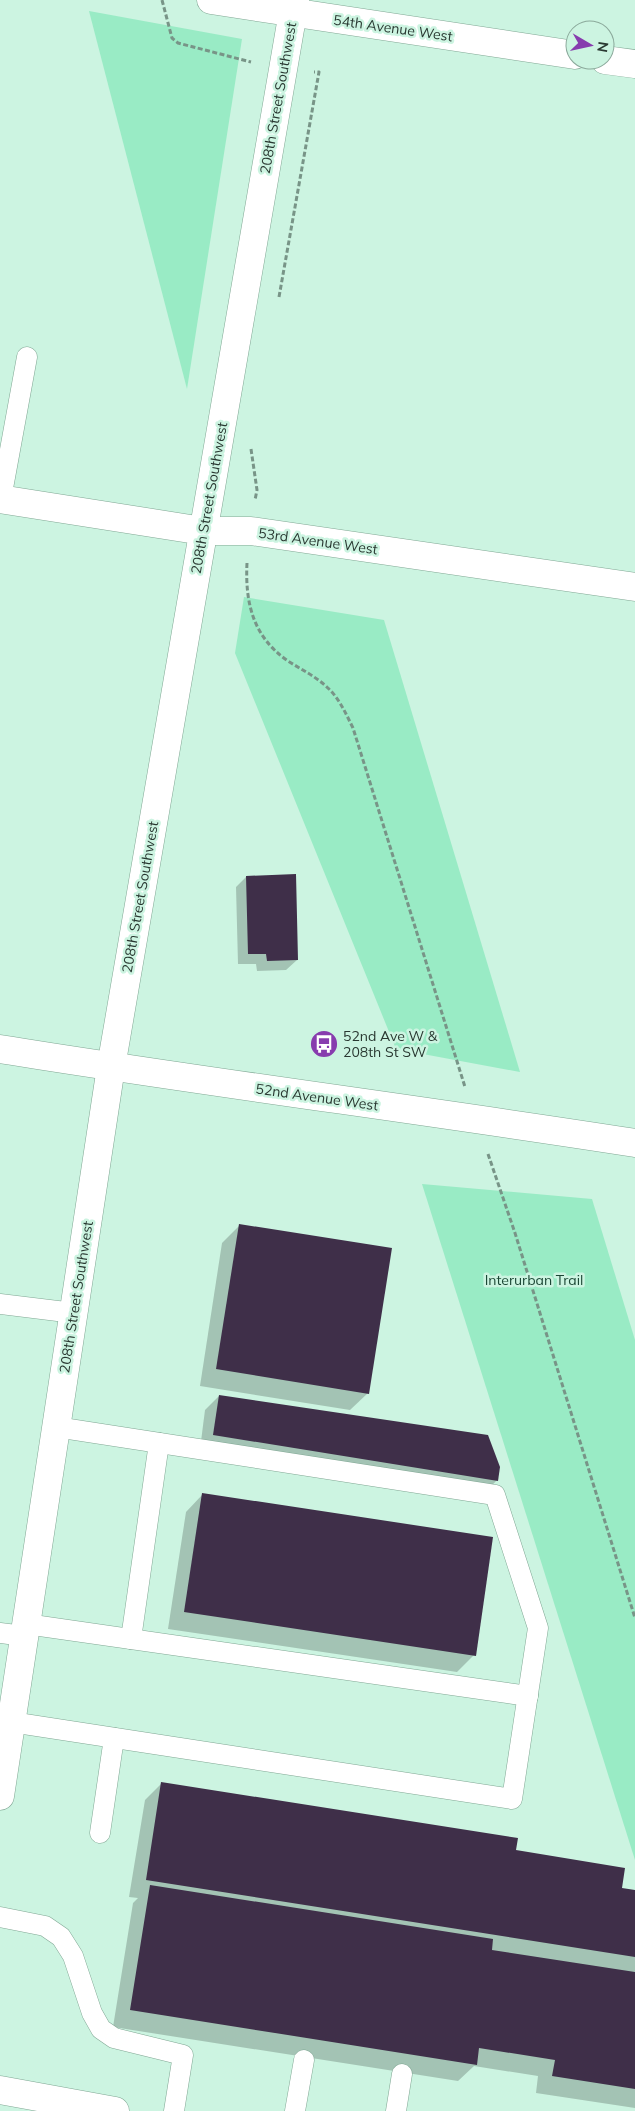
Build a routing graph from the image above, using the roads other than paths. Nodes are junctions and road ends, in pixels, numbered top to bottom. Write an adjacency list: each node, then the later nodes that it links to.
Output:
1 (211, 0): 2 (street, 54th Avenue West)
2 (294, 6): 3 (street, 54th Avenue West); 8 (street, 208th Street Southwest)
3 (565, 53)
4 (615, 61): 5 (street)
5 (635, 64)
6 (27, 357): 7 (lane)
7 (1, 499): 8 (street, 53rd Avenue West)
8 (203, 531): 9 (street, 53rd Avenue West); 11 (street, 208th Street Southwest)
9 (635, 587)
10 (0, 1049): 11 (street, 52nd Avenue West)
11 (111, 1067): 12 (street, 52nd Avenue West); 14 (street, 208th Street Southwest)
12 (635, 1142)
13 (0, 1304): 14 (lane)
14 (74, 1313): 15 (street, 208th Street Southwest)
15 (56, 1427): 16 (lane); 17 (street, 208th Street Southwest)
16 (160, 1443): 18 (lane); 19 (lane)
17 (17, 1631): 18 (lane); 20 (street, 208th Street Southwest)
18 (131, 1639): 19 (lane)
19 (528, 1696): 21 (lane)
20 (11, 1722): 21 (lane); 22 (street, 208th Street Southwest)
21 (114, 1738): 23 (lane)
22 (0, 1796)
23 (100, 1833)
24 (0, 1917): 31 (lane)
25 (304, 2060): 32 (lane)
26 (402, 2074): 33 (lane)
27 (0, 2090): 30 (street)
28 (0, 2104): 29 (street)
29 (4, 2111)
30 (115, 2111)
31 (174, 2111)
32 (295, 2111)
33 (396, 2111)

